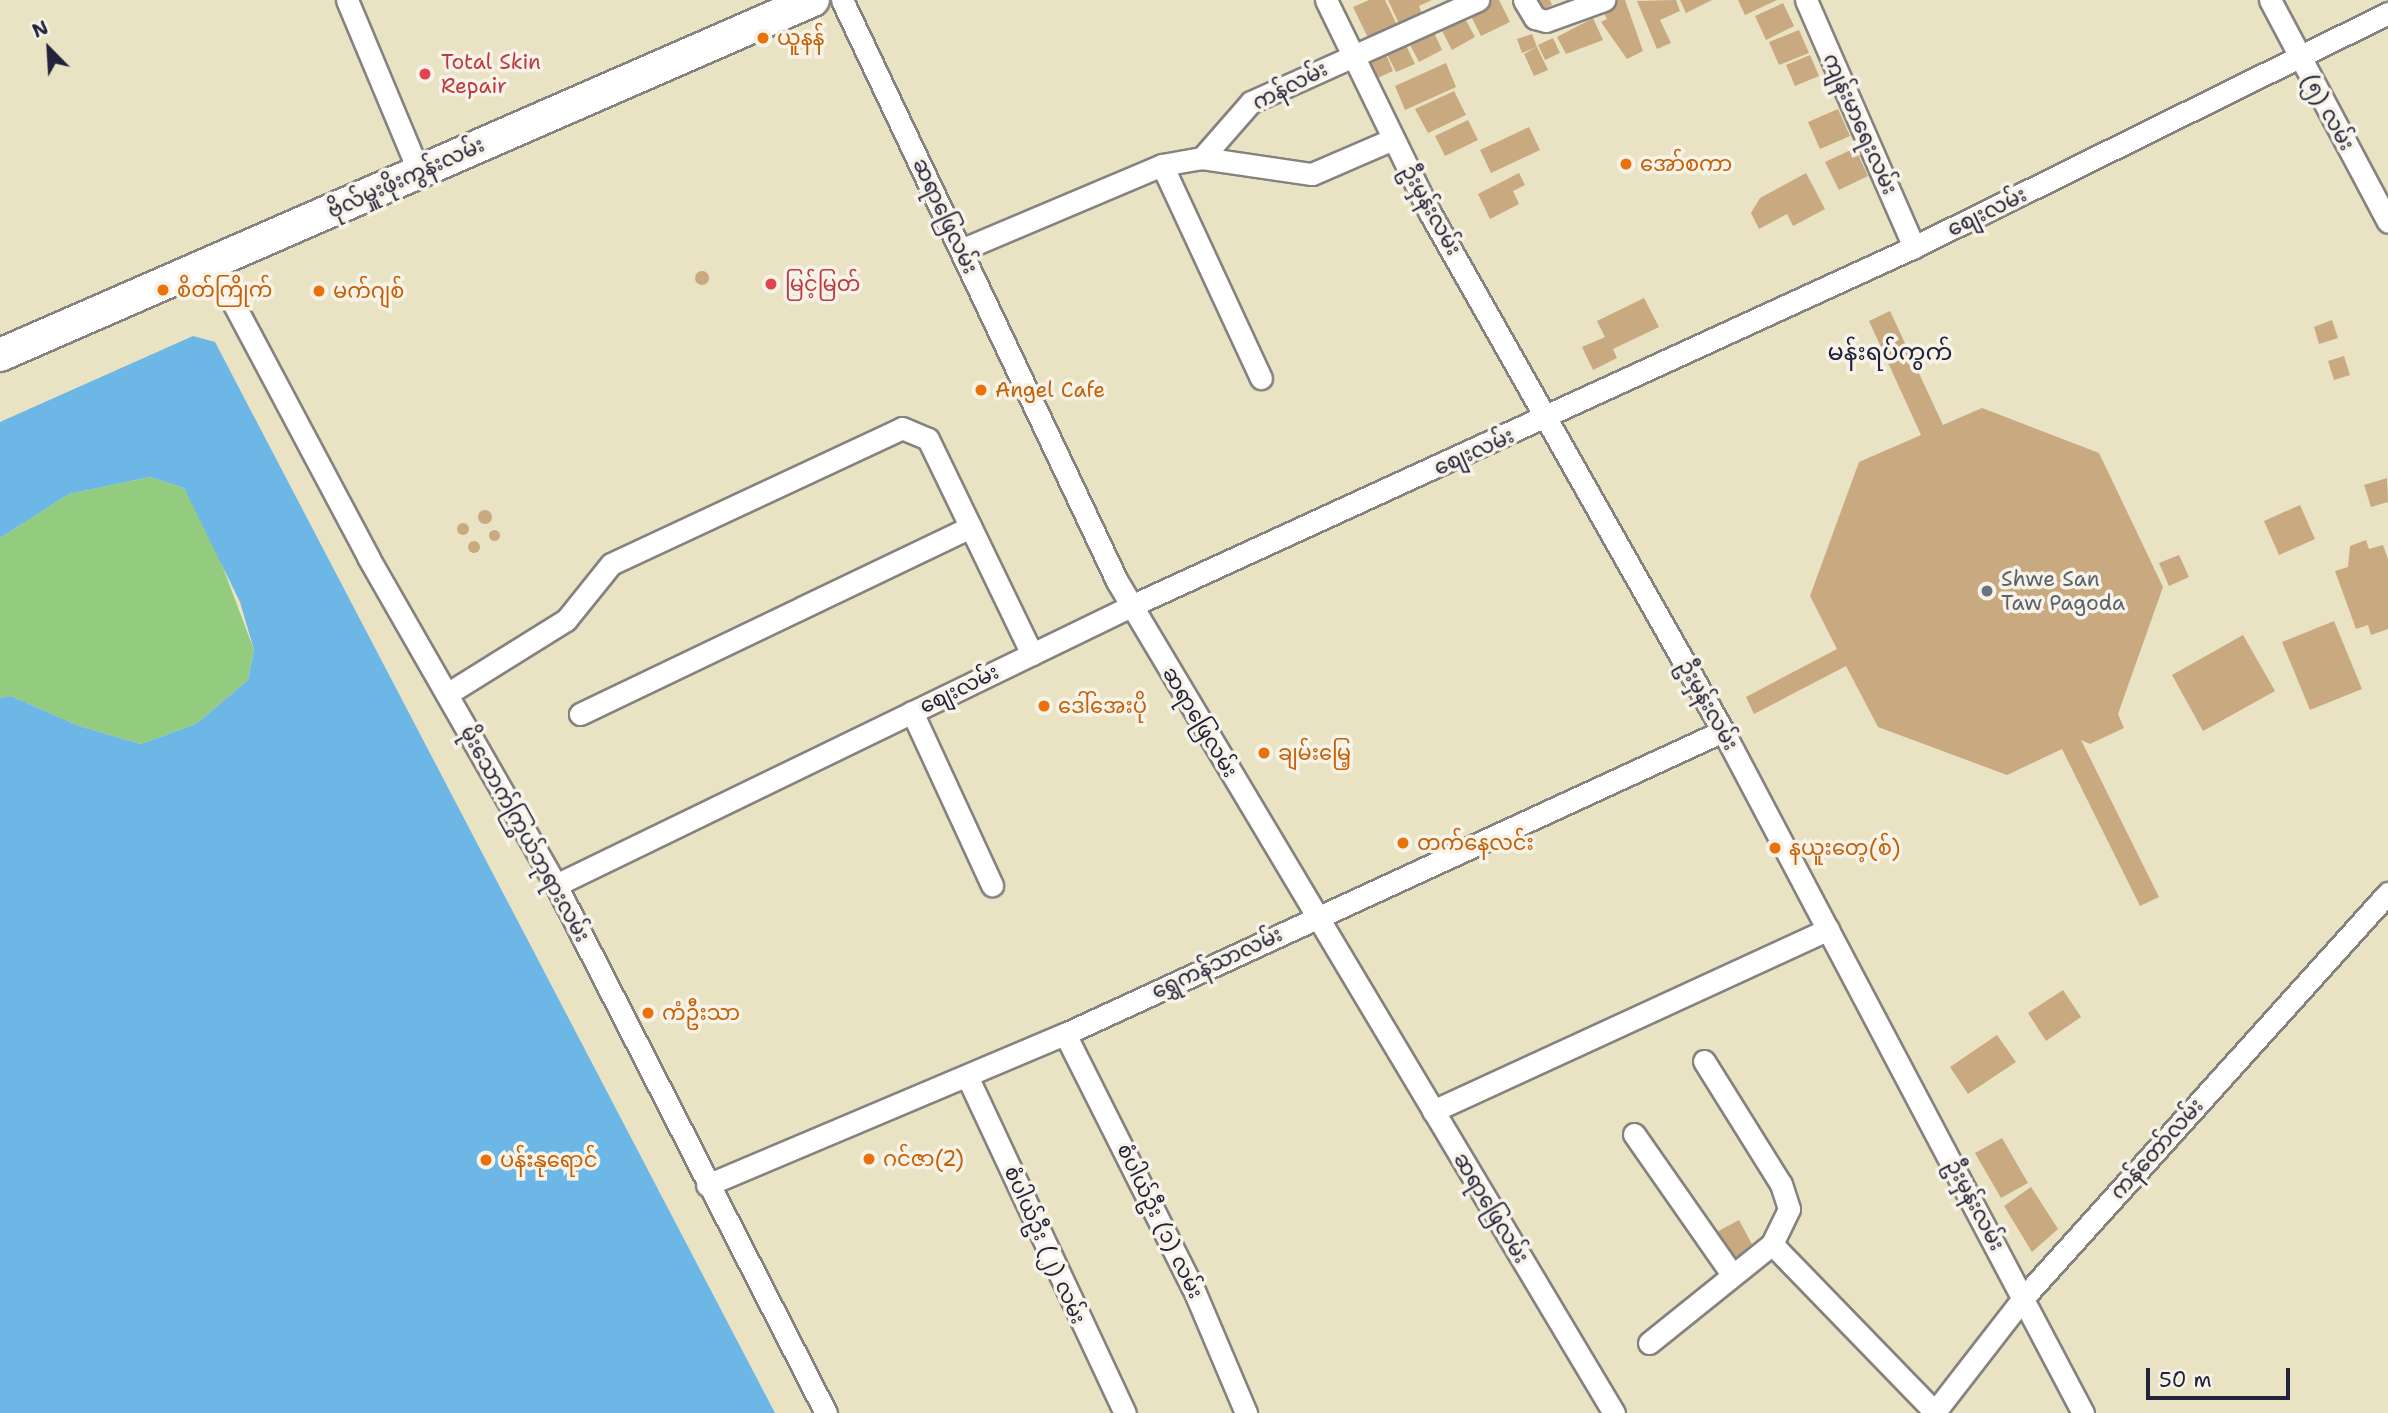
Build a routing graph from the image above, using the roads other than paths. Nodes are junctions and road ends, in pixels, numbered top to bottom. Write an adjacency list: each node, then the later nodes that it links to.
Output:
1 (347, 0): 16 (street)
2 (813, 0): 16 (street, ဗိုလ်မှူးဖိုးကွန်းလမ်း)
3 (842, 0): 19 (street, ဆရာဖြေလမ်း)
4 (1326, 0): 11 (street, ဦးမှန်းလမ်း)
5 (1478, 0): 11 (street, ကန်လမ်း)
6 (1604, 0): 9 (street)
7 (1806, 0): 18 (street, ကျန်းမာရေးလမ်း)
8 (2270, 0): 12 (street, (၅) လမ်း)
9 (1529, 9)
10 (2388, 13): 12 (street, စျေးလမ်း)
11 (1350, 56): 13 (street, ဦးမှန်းလမ်း); 14 (street, ကန်လမ်း)
12 (2299, 59): 17 (street, (၅) လမ်း); 18 (street, စျေးလမ်း)
13 (1393, 139): 14 (street); 23 (street, ဦးမှန်းလမ်း)
14 (1202, 158): 15 (street)
15 (1162, 165): 19 (street); 22 (street)
16 (419, 172): 20 (street, ဗိုလ်မှူးဖိုးကွန်းလမ်း)
17 (2388, 222)
18 (1914, 247): 23 (street, စျေးလမ်း)
19 (961, 250): 25 (street, ဆရာဖြေလမ်း)
20 (212, 262): 21 (street, ဗိုလ်မှူးဖိုးကွန်းလမ်း); 27 (street, မိုးသောက်ကြွယ်ဘုရားလမ်း)
21 (0, 355)
22 (1261, 378)
23 (1550, 417): 25 (street, စျေးလမ်း); 30 (street, ဦးမှန်းလမ်း)
24 (970, 527): 26 (street); 27 (street); 29 (street)
25 (1131, 606): 26 (street, စျေးလမ်း); 34 (street, ဆရာဖြေလမ်း)
26 (1031, 654): 28 (street, စျေးလမ်း)
27 (447, 695): 31 (street, မိုးသောက်ကြွယ်ဘုရားလမ်း)
28 (912, 712): 31 (street, စျေးလမ်း); 32 (street)
29 (580, 714)
30 (1723, 731): 34 (street, ‌ရွှေကန်သာလမ်း); 35 (street, ဦးမှန်းလမ်း)
31 (556, 885): 41 (street, မိုးသောက်ကြွယ်ဘုရားလမ်း)
32 (992, 885)
33 (2388, 893): 44 (street, ကန်တော်လမ်း)
34 (1318, 916): 36 (street, ‌ရွှေကန်သာလမ်း); 39 (street, ဆရာဖြေလမ်း)
35 (1828, 929): 39 (street); 44 (street, ဦးမှန်းလမ်း)
36 (1065, 1034): 38 (street, ‌ရွှေကန်သာလမ်း); 49 (street, စံပါယ်ဦး (၁) လမ်း)
37 (1704, 1061): 42 (street)
38 (967, 1076): 41 (street, ‌ရွှေကန်သာလမ်း); 48 (street, စံပါယ်ဦး (၂) လမ်း)
39 (1433, 1111): 50 (street, ဆရာဖြေလမ်း)
40 (1634, 1133): 43 (street)
41 (707, 1185): 47 (street, မိုးသောက်ကြွယ်ဘုရားလမ်း)
42 (1772, 1244): 43 (street); 46 (street)
43 (1731, 1273): 45 (street)
44 (2024, 1297): 46 (street, ကန်တော်လမ်း); 51 (street, ဦးမှန်းလမ်း)
45 (1648, 1343)
46 (1935, 1412)
47 (826, 1413)
48 (1125, 1413)
49 (1247, 1413)
50 (1614, 1413)
51 (2083, 1413)

